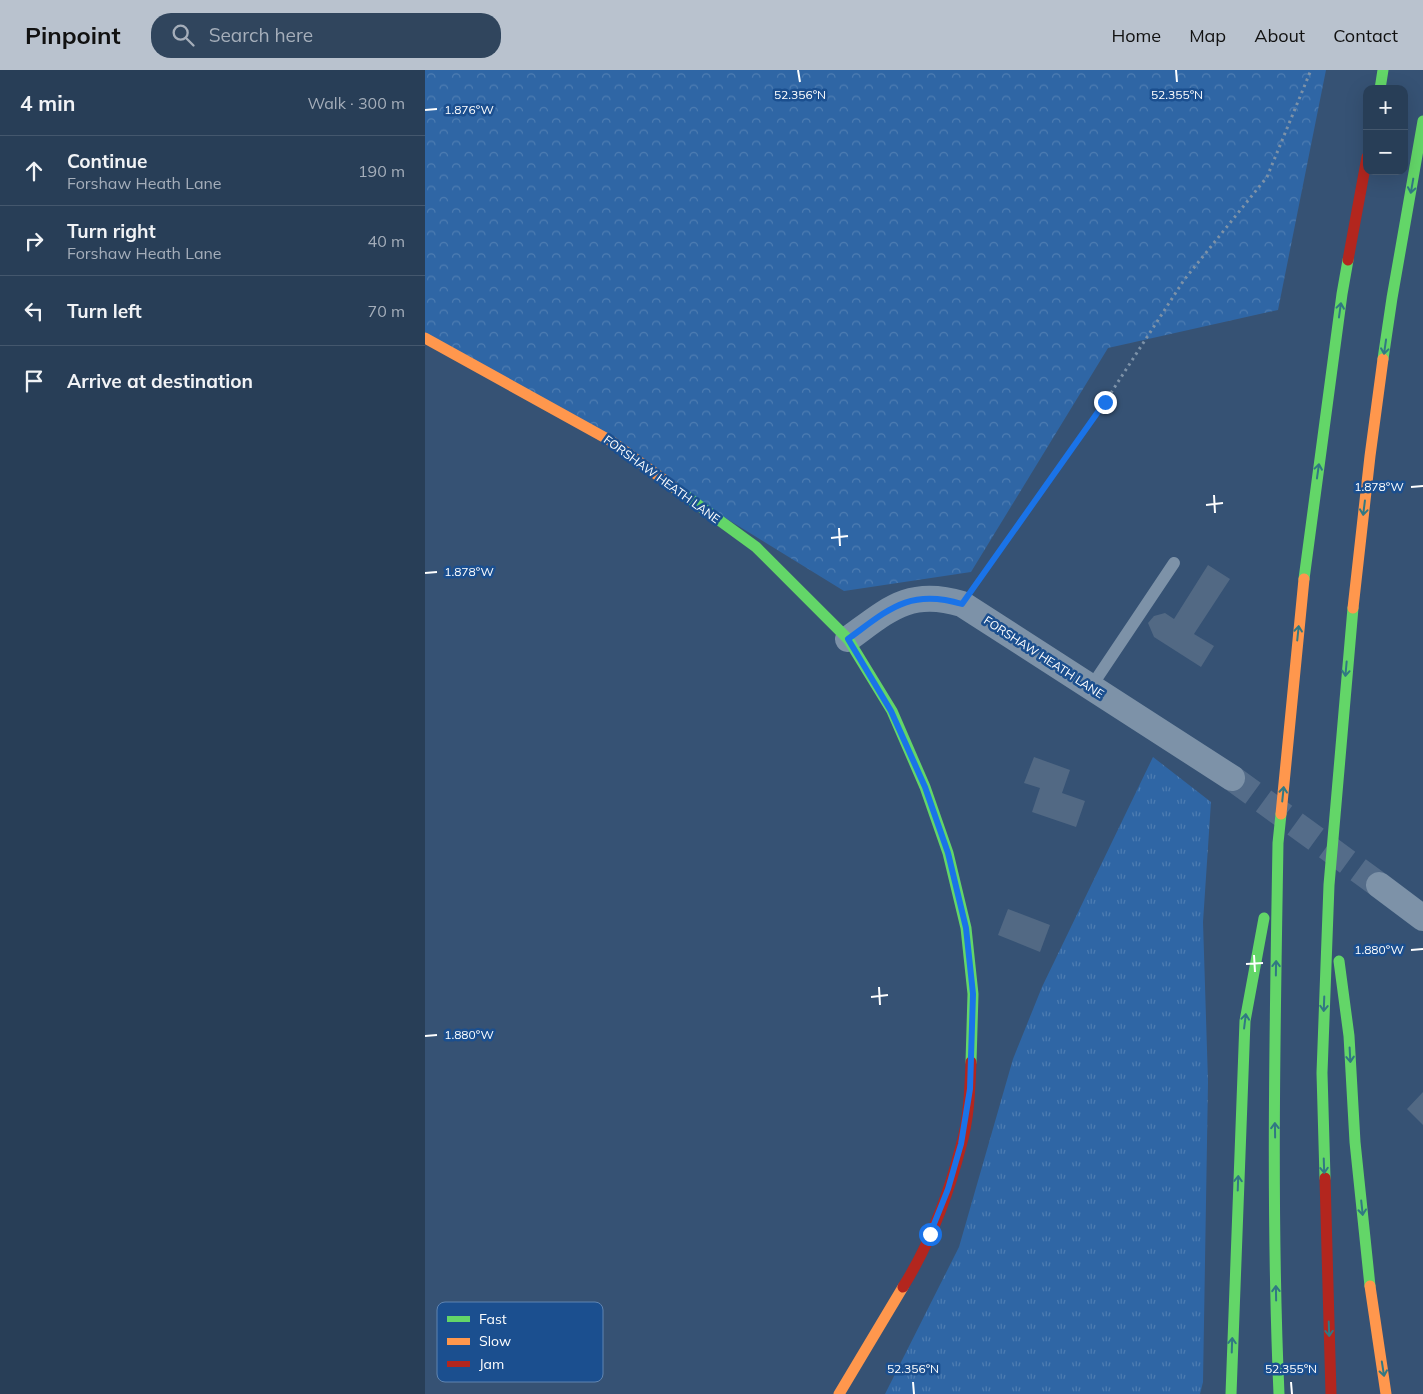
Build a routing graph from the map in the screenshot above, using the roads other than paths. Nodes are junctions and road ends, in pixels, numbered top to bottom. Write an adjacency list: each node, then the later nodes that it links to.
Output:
1 (1383, 70): 2 (main road)
2 (1380, 85)
3 (1423, 121): 11 (main road, one-way to 11)
4 (1364, 175): 10 (main road, one-way to 4)
5 (425, 338): 7 (main road, FORSHAW HEATH LANE)
6 (1174, 563): 8 (lane)
7 (848, 639): 8 (street, FORSHAW HEATH LANE); 14 (main road, FORSHAW HEATH LANE)
8 (1091, 687): 9 (street, FORSHAW HEATH LANE)
9 (1232, 778)
10 (1278, 843): 15 (main road, one-way to 10); 16 (main road, one-way to 10)
11 (1329, 885): 17 (main road, one-way to 17); 18 (main road, one-way to 18)
12 (1379, 885): 13 (street)
13 (1423, 918)
14 (839, 1394)
15 (1231, 1394)
16 (1279, 1394)
17 (1331, 1394)
18 (1387, 1394)

